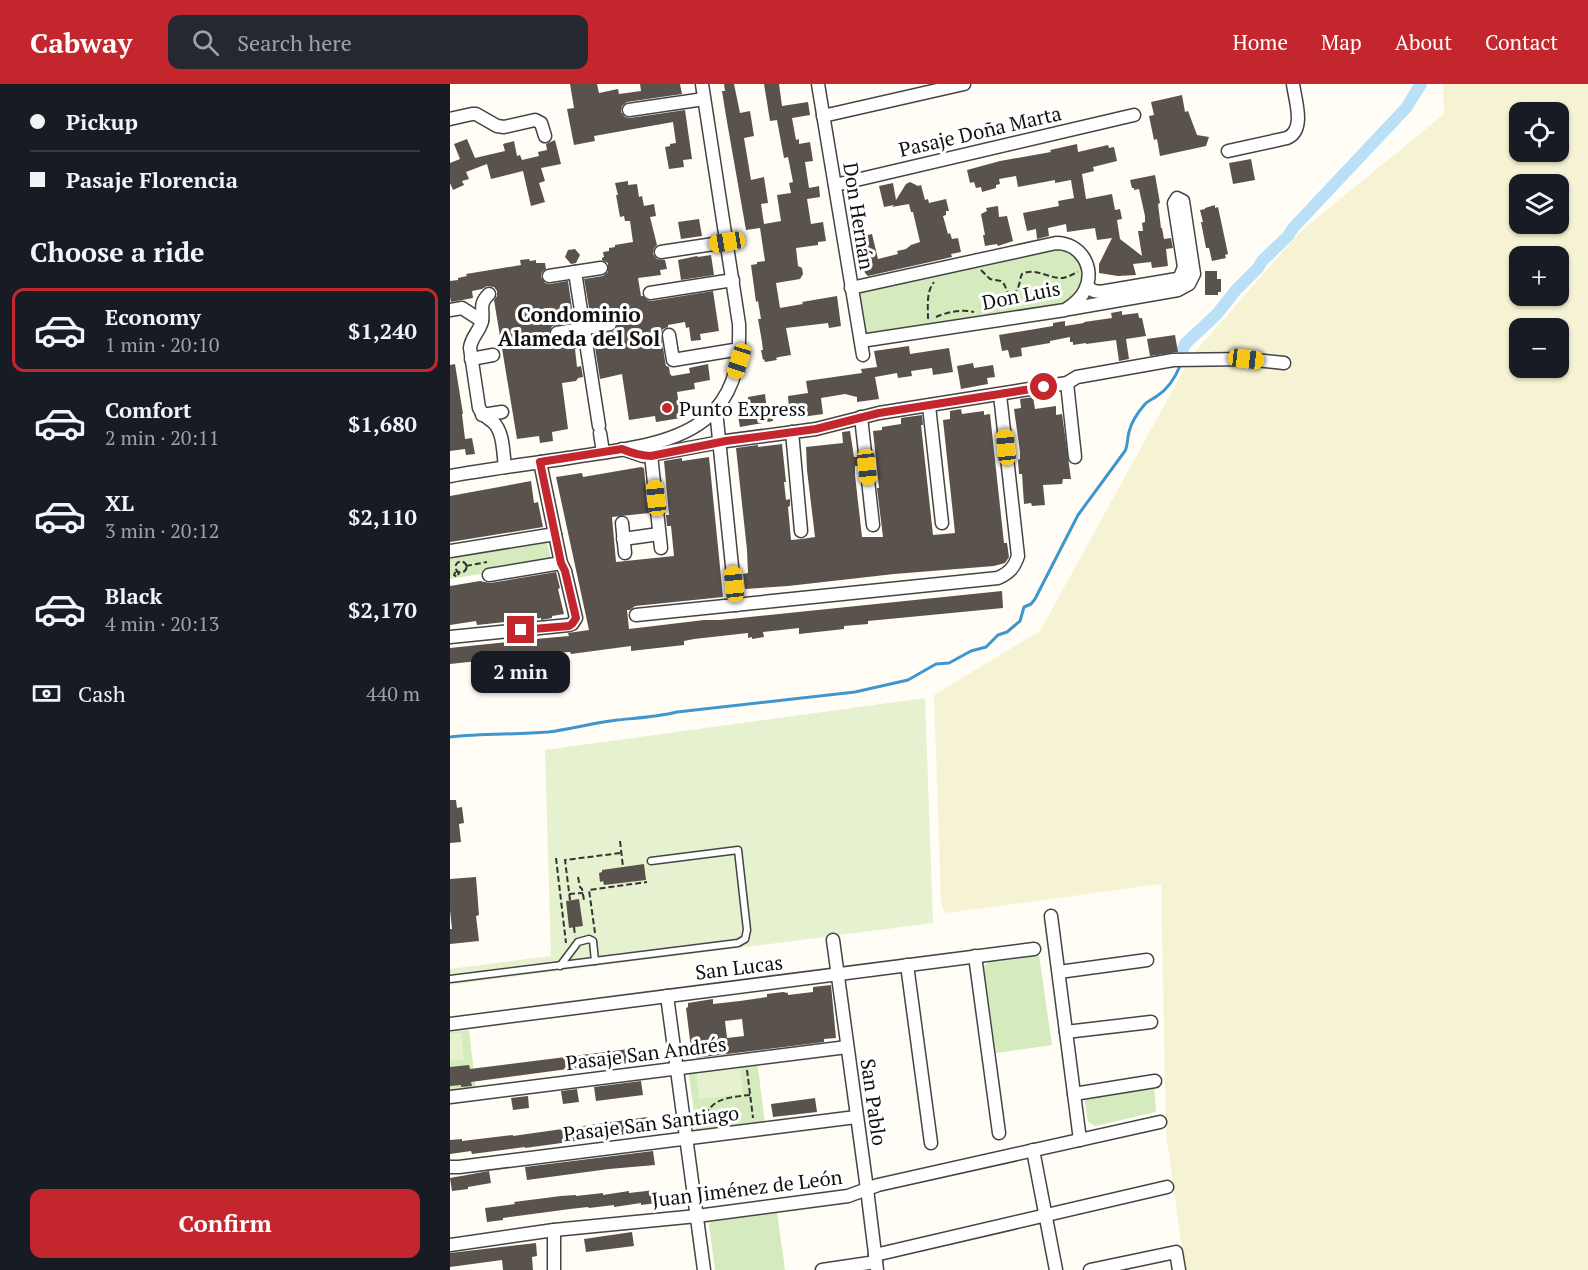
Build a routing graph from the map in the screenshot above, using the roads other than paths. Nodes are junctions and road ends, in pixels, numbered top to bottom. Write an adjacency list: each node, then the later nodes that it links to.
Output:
1 (702, 84): 6 (street)
2 (818, 84): 9 (street, Don Hernán)
3 (964, 84): 5 (street)
4 (1293, 84): 12 (street)
5 (918, 89): 9 (street)
6 (704, 99): 7 (street); 14 (street)
7 (629, 110)
8 (1134, 115): 13 (street, Pasaje Doña Marta)
9 (823, 116): 13 (street, Don Hernán)
10 (450, 119): 11 (street)
11 (545, 136)
12 (1227, 151)
13 (835, 185): 21 (street, Don Hernán)
14 (727, 242): 15 (street); 19 (street)
15 (661, 252)
16 (601, 268): 17 (street)
17 (574, 272): 18 (street); 30 (street)
18 (549, 276)
19 (733, 280): 23 (street); 34 (street)
20 (1087, 287): 21 (street, Don Luis); 22 (street); 27 (street, Don Luis)
21 (851, 288): 33 (street, Don Hernán)
22 (1108, 291): 25 (street); 25 (street)
23 (650, 293)
24 (489, 294): 28 (street)
25 (1100, 304): 27 (street)
26 (450, 310): 28 (street)
27 (1065, 310): 33 (street, Don Luis)
28 (482, 321): 37 (street)
29 (610, 324): 30 (street)
30 (583, 329): 31 (street); 49 (street)
31 (557, 333)
32 (669, 335): 34 (street)
33 (861, 341): 36 (street, Don Hernán)
34 (740, 349): 42 (street)
35 (493, 355): 37 (street)
36 (863, 355)
37 (471, 359): 44 (street)
38 (1284, 363): 39 (street)
39 (1066, 383): 40 (street); 51 (street)
40 (1000, 395): 41 (street); 67 (street)
41 (929, 406): 45 (street); 56 (street)
42 (716, 410): 47 (street); 48 (street)
43 (502, 412): 44 (street)
44 (482, 415): 53 (street)
45 (861, 417): 46 (street); 57 (street)
46 (792, 432): 47 (street); 58 (street)
47 (719, 442): 50 (street); 67 (street)
48 (622, 449): 49 (street); 50 (street)
49 (603, 452): 52 (street)
50 (651, 456): 60 (street)
51 (1075, 457)
52 (540, 462): 53 (street); 59 (street)
53 (505, 467): 54 (street)
54 (450, 476)
55 (622, 523): 61 (street)
56 (942, 523)
57 (873, 525)
58 (801, 531)
59 (555, 534): 63 (street); 65 (street)
60 (659, 534): 61 (street); 62 (street)
61 (623, 538): 64 (street)
62 (661, 548)
63 (450, 551)
64 (625, 553)
65 (561, 563): 66 (street); 69 (street)
66 (489, 575)
67 (736, 605): 68 (street)
68 (636, 615)
69 (450, 637)
70 (651, 861): 76 (lane)
71 (1052, 916): 79 (street)
72 (833, 940): 80 (street, San Pablo)
73 (1034, 949): 74 (street, San Lucas)
74 (975, 956): 77 (street, San Lucas); 93 (street)
75 (1147, 960): 79 (street)
76 (595, 961): 78 (lane); 78 (lane)
77 (907, 965): 80 (street, San Lucas); 96 (street)
78 (560, 966): 81 (lane)
79 (1059, 972): 85 (street)
80 (837, 974): 82 (street, San Lucas); 86 (street, San Pablo)
81 (450, 979)
82 (667, 996): 84 (street, San Lucas); 87 (street)
83 (1151, 1022): 85 (street)
84 (450, 1024)
85 (1066, 1032): 89 (street)
86 (847, 1047): 87 (street, Pasaje San Andrés); 91 (street, San Pablo)
87 (677, 1068): 90 (street, Pasaje San Andrés); 94 (street)
88 (1155, 1081): 89 (street)
89 (1074, 1094): 95 (street)
90 (450, 1097)
91 (856, 1117): 94 (street, Pasaje San Santiago); 100 (street, San Pablo)
92 (1160, 1122): 95 (street, Juan Jiménez de León)
93 (999, 1133)
94 (686, 1138): 98 (street, Pasaje San Santiago); 101 (street)
95 (1080, 1140): 97 (street, Juan Jiménez de León)
96 (931, 1143)
97 (1033, 1150): 100 (street, Juan Jiménez de León); 102 (street)
98 (450, 1167)
99 (1167, 1187): 102 (street)
100 (867, 1189): 101 (street, Juan Jiménez de León); 105 (street, San Pablo)
101 (697, 1216): 103 (street, Juan Jiménez de León); 107 (street)
102 (1046, 1216): 105 (street); 109 (street)
103 (554, 1230): 104 (street, Juan Jiménez de León); 106 (street)
104 (450, 1245)
105 (876, 1263): 108 (street)
106 (554, 1270)
107 (704, 1270)
108 (822, 1270)
109 (1056, 1270)
110 (1089, 1270): 111 (street)
111 (1179, 1270)

